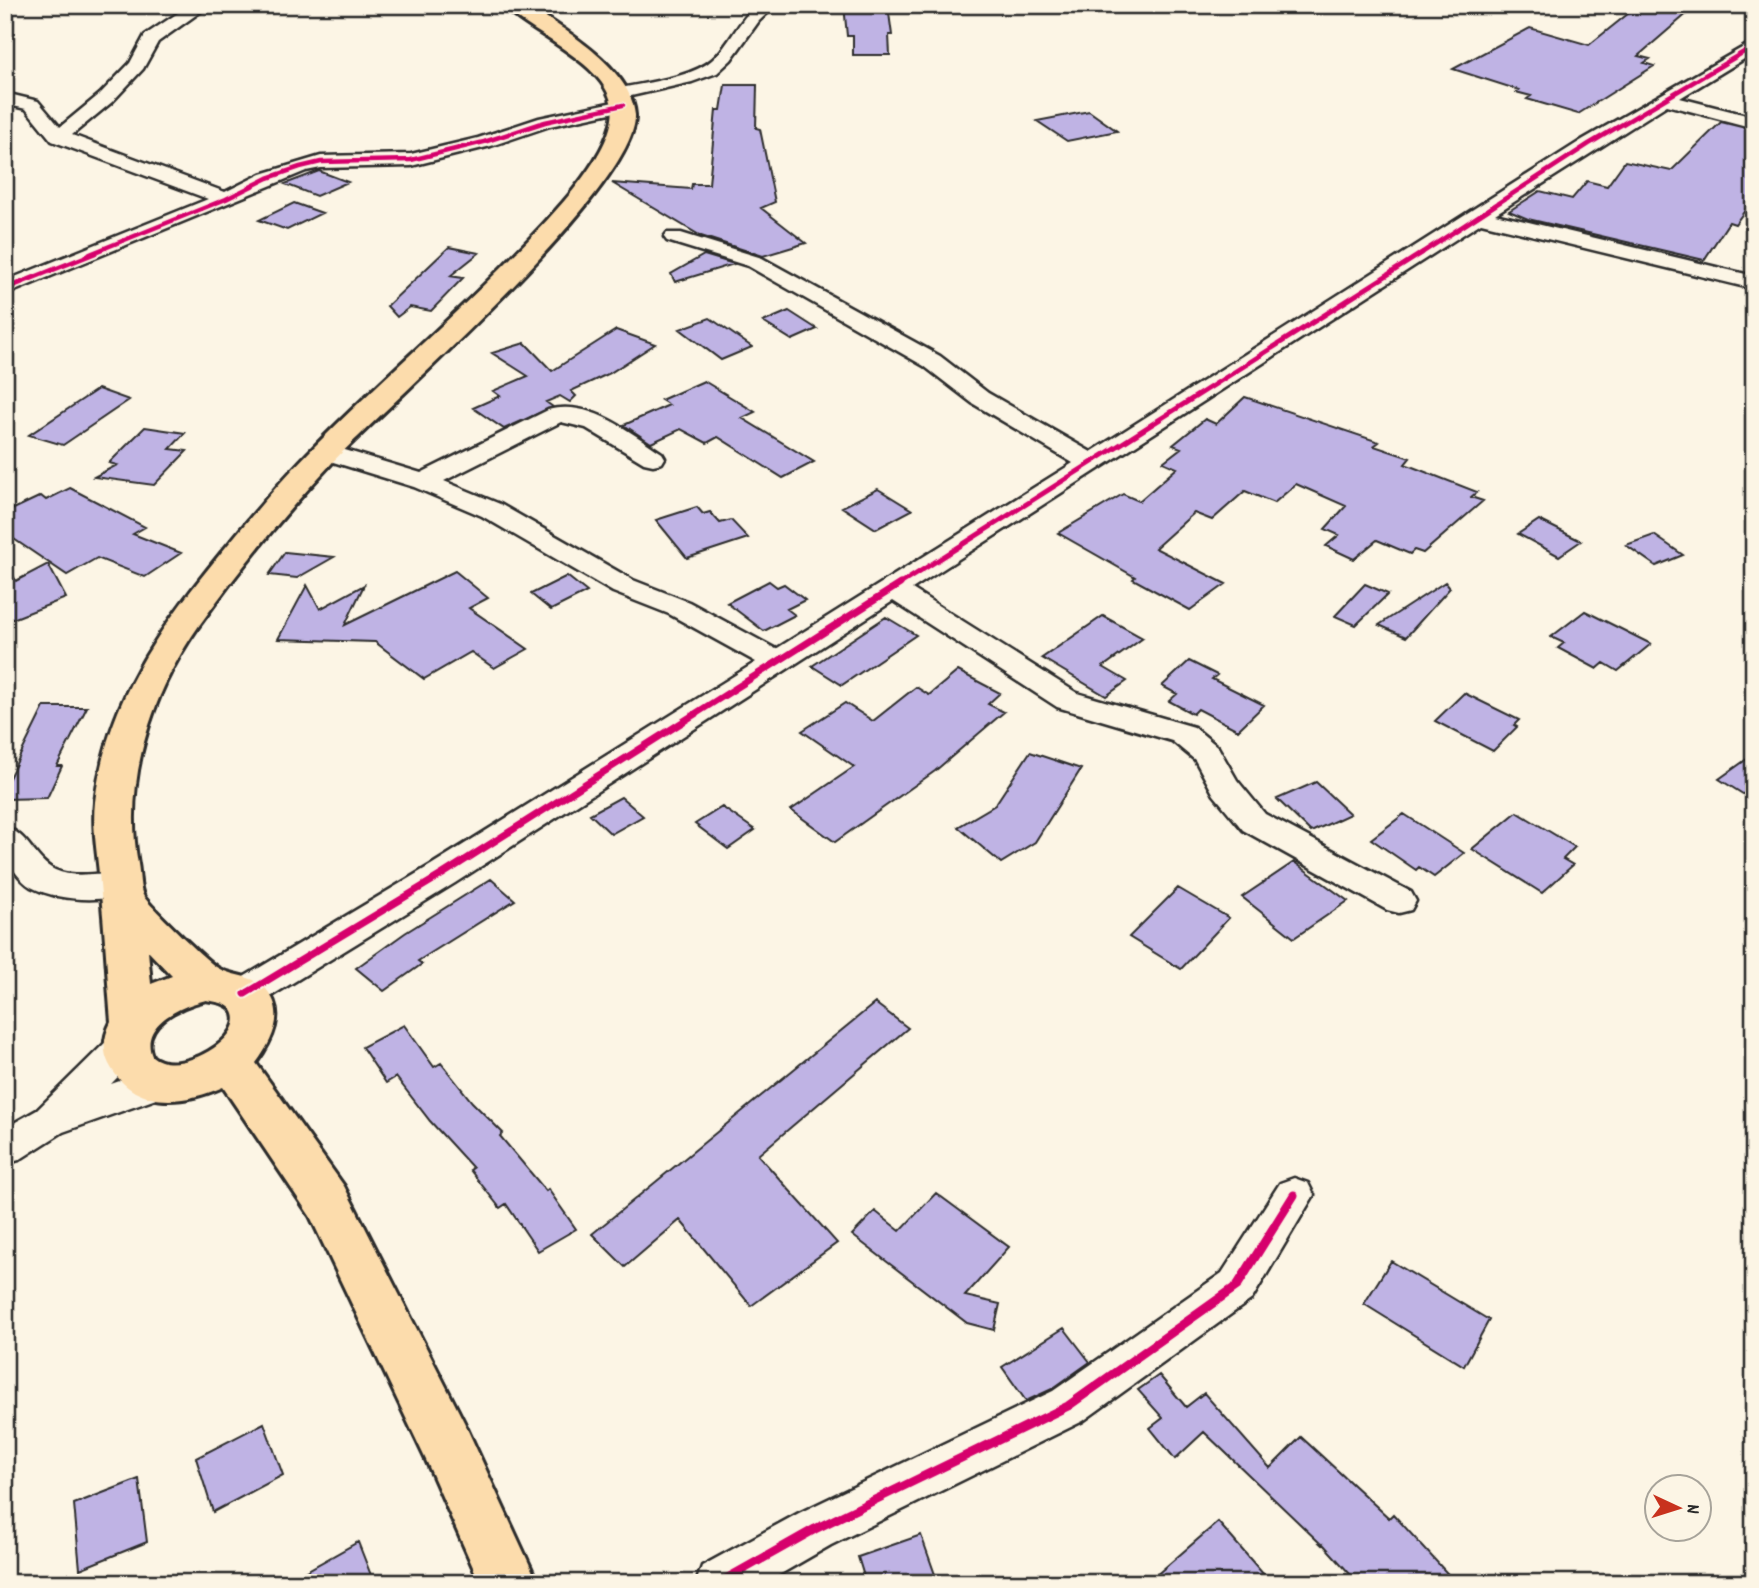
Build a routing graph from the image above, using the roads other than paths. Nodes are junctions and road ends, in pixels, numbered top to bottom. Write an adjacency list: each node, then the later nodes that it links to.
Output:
1 (202, 5): 9 (street)
2 (513, 5): 6 (main road)
3 (768, 5): 6 (street)
4 (1754, 46): 7 (street)
5 (5, 98): 9 (street)
6 (620, 99): 10 (street); 15 (main road)
7 (1665, 99): 8 (street); 11 (street)
8 (1754, 123)
9 (59, 137): 10 (street)
10 (226, 199): 14 (street)
11 (1478, 216): 13 (street); 17 (street)
12 (674, 237): 17 (street)
13 (1754, 283)
14 (5, 289)
15 (326, 452): 18 (street); 22 (main road)
16 (653, 458): 18 (street)
17 (1090, 462): 19 (street)
18 (422, 482): 20 (street)
19 (891, 588): 20 (street); 23 (street)
20 (776, 662): 24 (street)
21 (5, 838): 22 (street)
22 (122, 892): 24 (main road); 25 (main road)
23 (1399, 901)
24 (226, 989): 25 (main road); 26 (main road)
25 (130, 1034): 27 (main road); 28 (street)
26 (231, 1062): 27 (main road); 31 (main road)
27 (160, 1082): 28 (street)
28 (50, 1121): 29 (street)
29 (5, 1148)
30 (1294, 1195): 32 (street)
31 (509, 1583)
32 (719, 1583)

